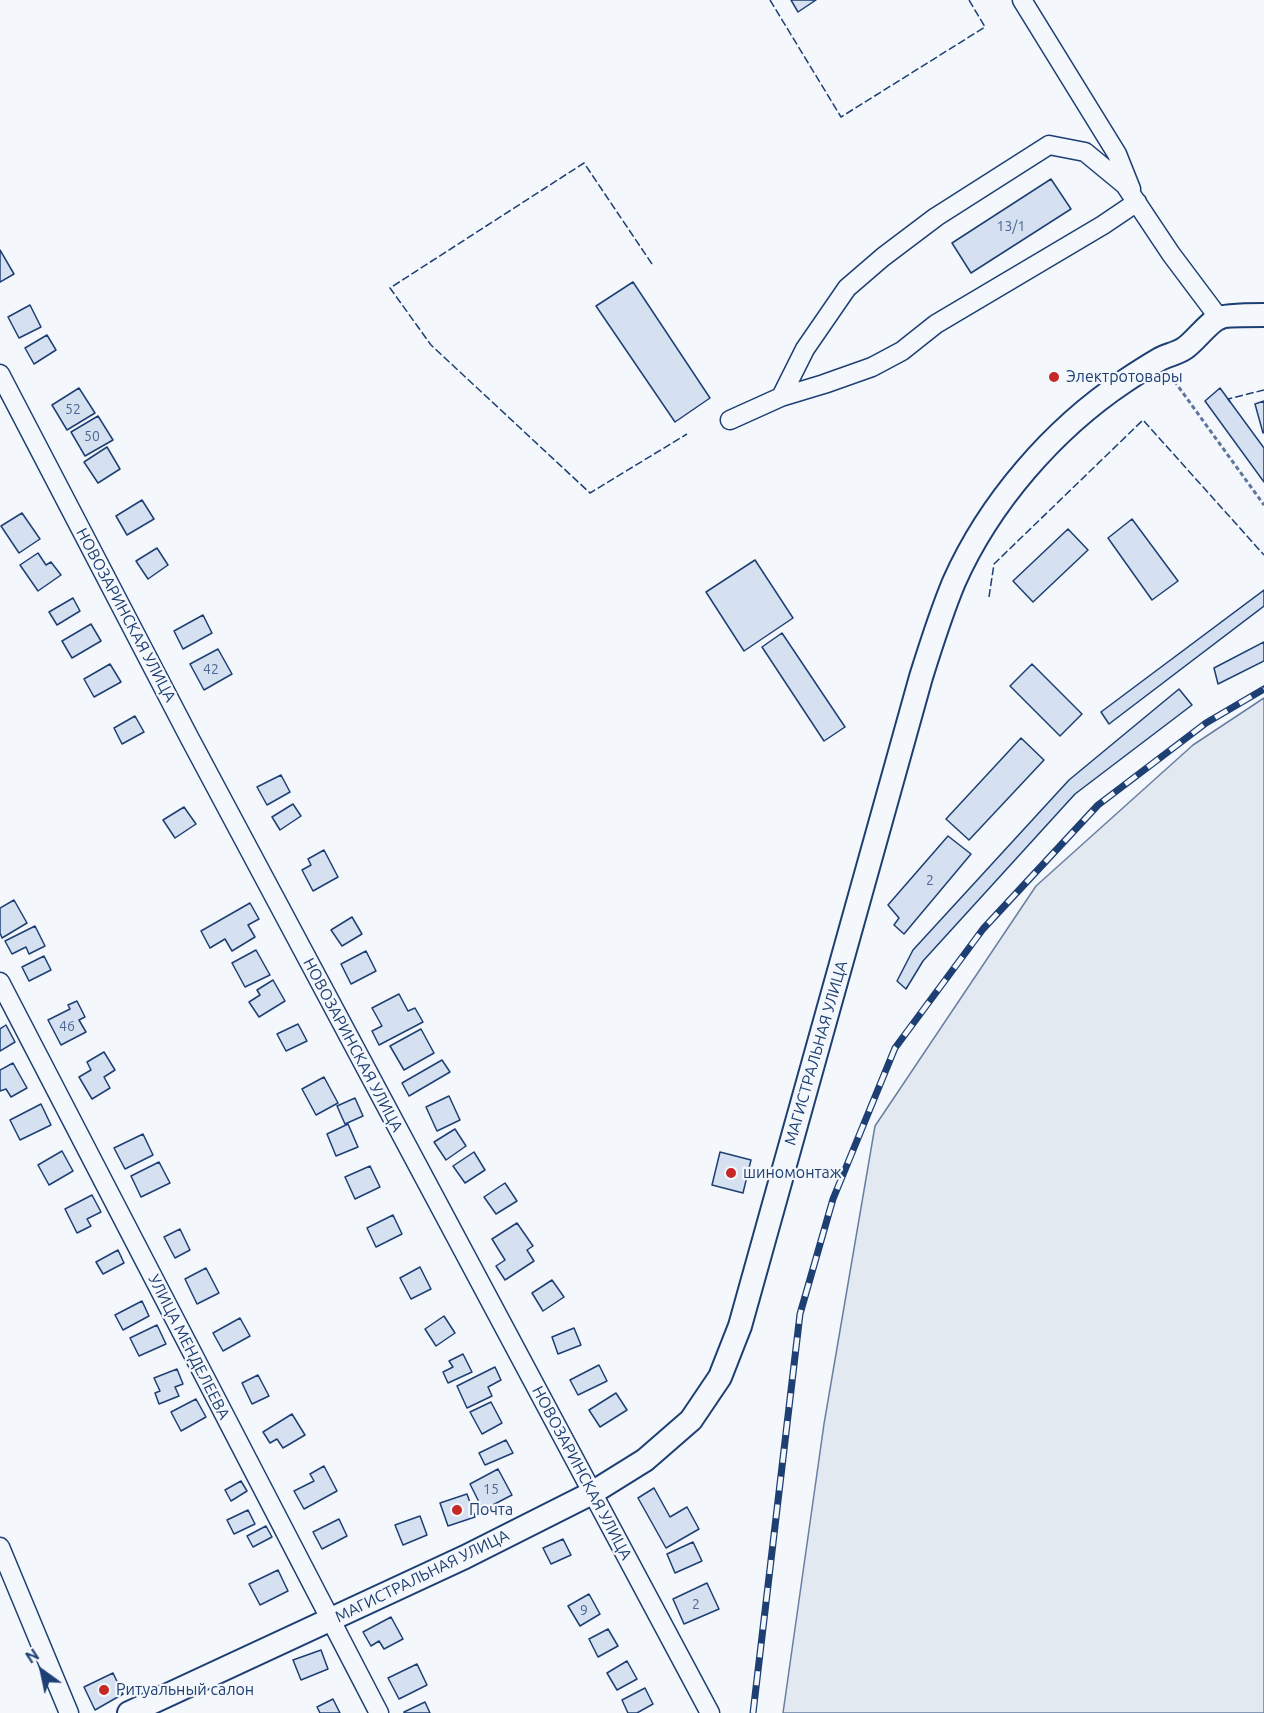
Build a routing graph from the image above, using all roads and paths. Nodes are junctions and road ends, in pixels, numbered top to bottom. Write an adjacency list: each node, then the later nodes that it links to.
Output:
1 (1022, 0): 2 (street)
2 (1137, 202): 4 (street); 7 (street); 7 (street)
3 (1264, 315): 4 (main road)
4 (1219, 318): 5 (main road, МАГИСТРАЛЬНАЯ УЛИЦА)
5 (1160, 360): 9 (path); 11 (main road, МАГИСТРАЛЬНАЯ УЛИЦА)
6 (0, 375): 11 (street, НОВОЗАРИНСКАЯ УЛИЦА)
7 (780, 397): 8 (street)
8 (730, 420)
9 (1264, 505)
10 (0, 982): 13 (street, УЛИЦА МЕНДЕЛЕЕВА)
11 (592, 1493): 13 (main road, МАГИСТРАЛЬНАЯ УЛИЦА); 17 (street, НОВОЗАРИНСКАЯ УЛИЦА)
12 (0, 1547): 14 (street)
13 (331, 1620): 15 (main road, МАГИСТРАЛЬНАЯ УЛИЦА); 16 (street, УЛИЦА МЕНДЕЛЕЕВА)
14 (69, 1713)
15 (129, 1713)
16 (379, 1713)
17 (710, 1713)

